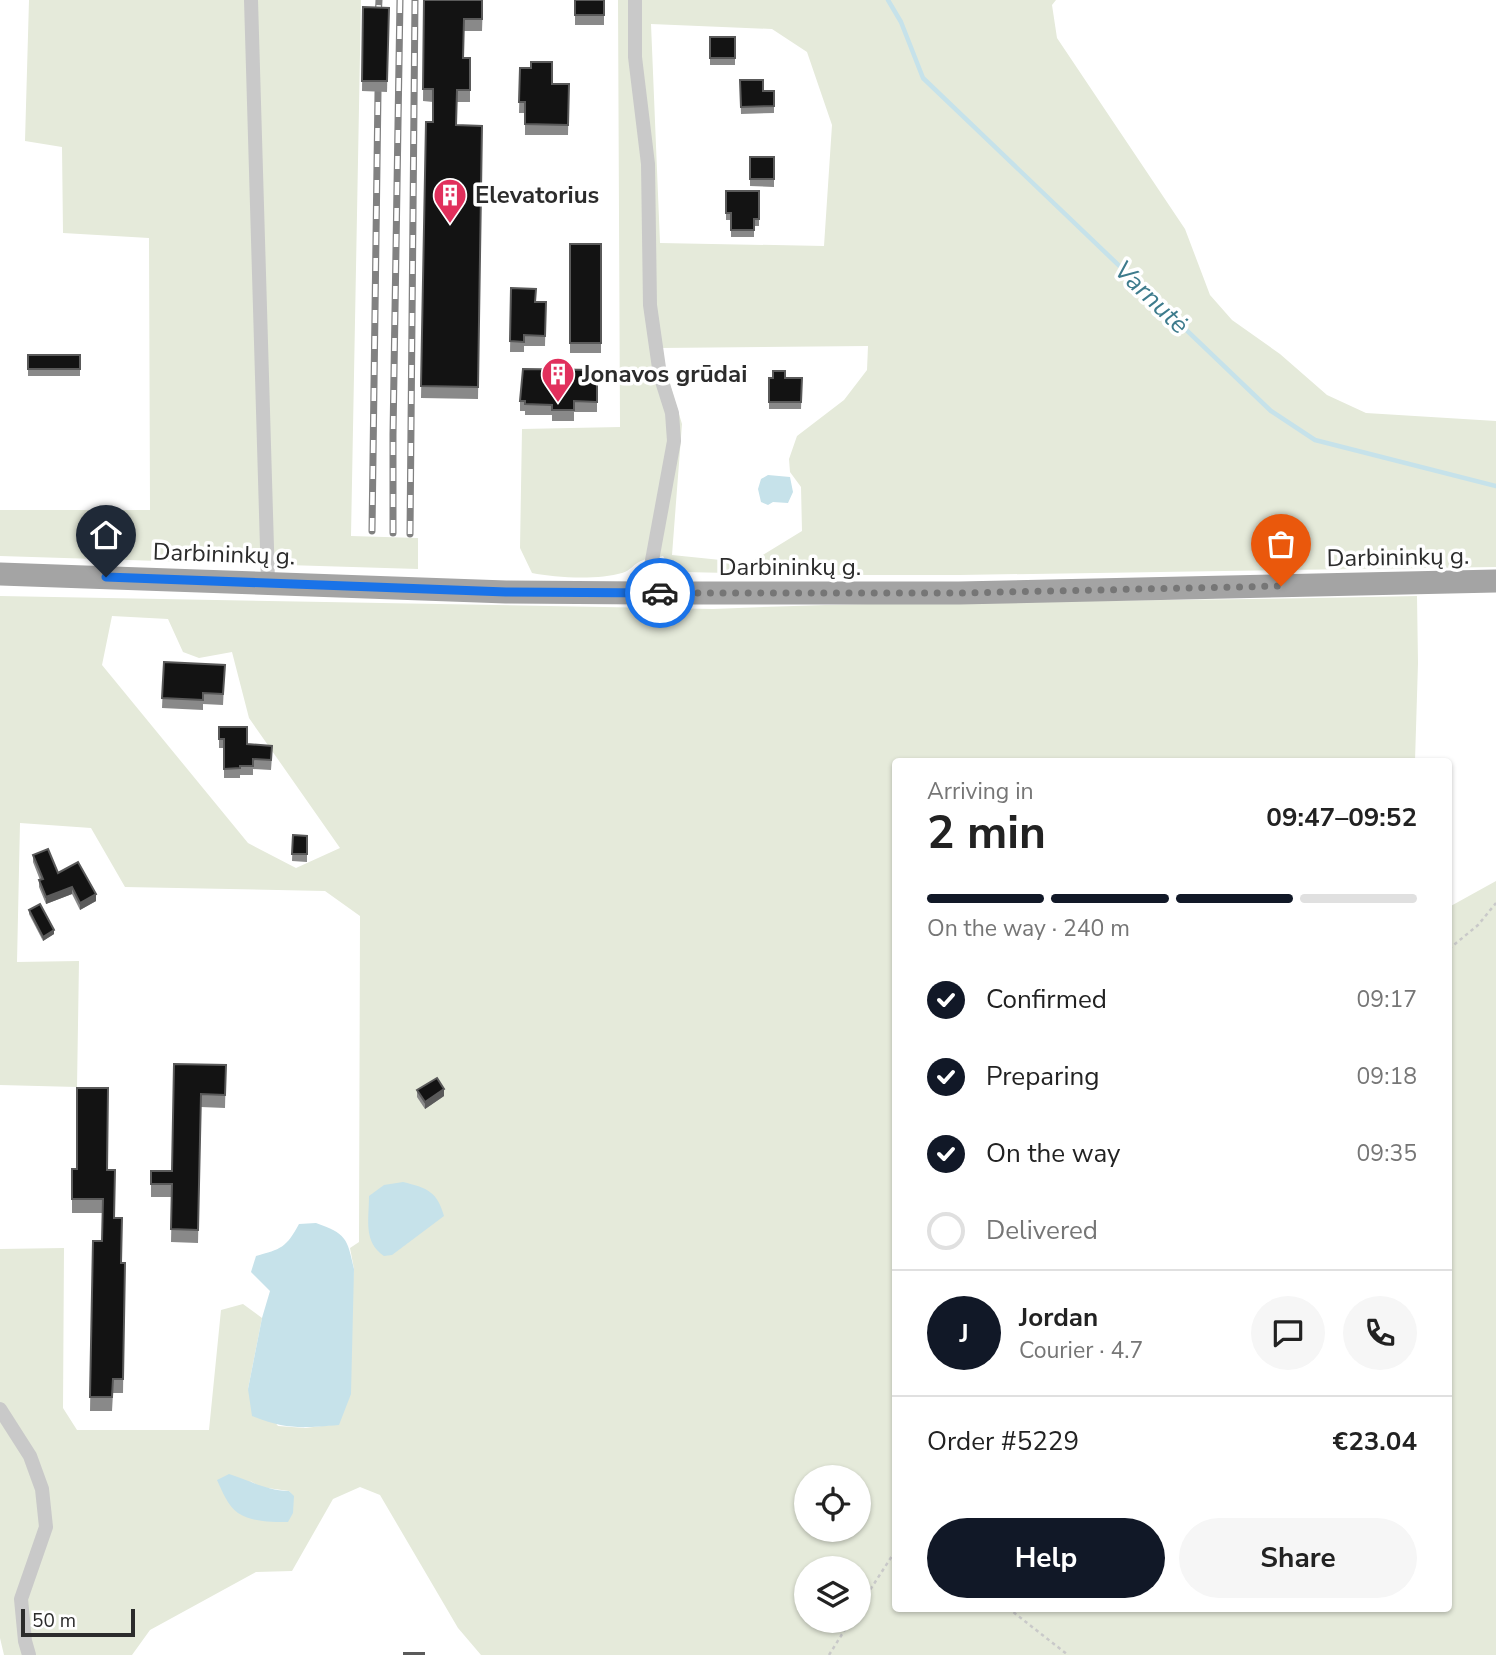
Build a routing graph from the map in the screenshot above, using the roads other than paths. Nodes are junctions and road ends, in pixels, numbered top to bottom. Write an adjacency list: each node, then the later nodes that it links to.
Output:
1 (251, 0): 5 (street)
2 (635, 0): 6 (street)
3 (0, 574): 5 (main road, Darbininkų g.)
4 (1496, 581): 6 (main road, Darbininkų g.)
5 (268, 582): 6 (main road, Darbininkų g.)
6 (646, 593)
7 (0, 1409): 8 (street)
8 (29, 1655)

